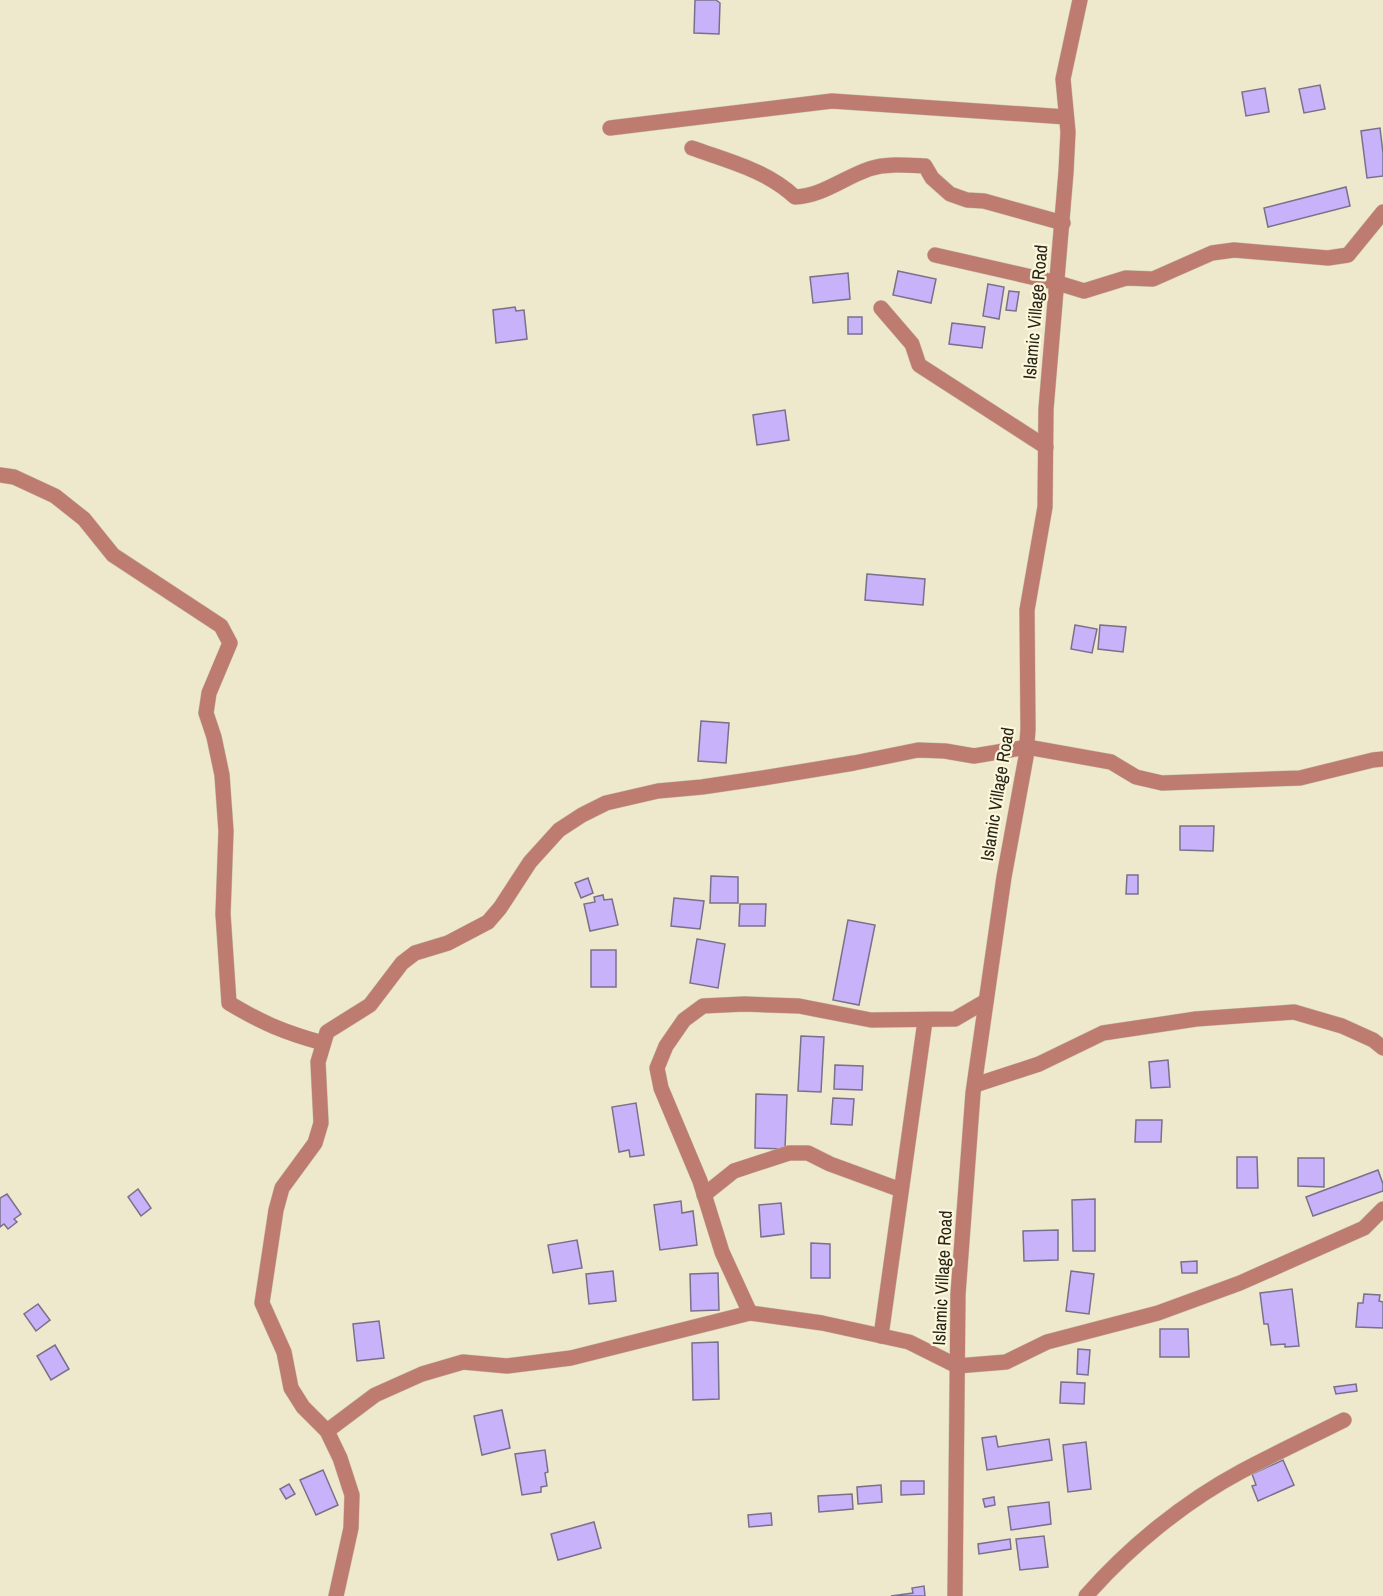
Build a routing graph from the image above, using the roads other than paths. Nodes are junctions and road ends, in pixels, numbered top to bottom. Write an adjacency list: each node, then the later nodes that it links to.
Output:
1 (1080, 0): 2 (street, Islamic Village Road)
2 (1066, 117): 3 (street); 6 (street, Islamic Village Road)
3 (610, 128)
4 (692, 148): 6 (street)
5 (1383, 212): 8 (street)
6 (1063, 223): 8 (street, Islamic Village Road)
7 (935, 255): 8 (street)
8 (1058, 283): 10 (street, Islamic Village Road)
9 (881, 308): 10 (street)
10 (1046, 447): 12 (street, Islamic Village Road)
11 (0, 475): 16 (street)
12 (1027, 747): 13 (street); 14 (street, Islamic Village Road); 16 (street)
13 (1383, 759)
14 (986, 1001): 15 (street); 18 (street, Islamic Village Road)
15 (925, 1021): 19 (street); 20 (street)
16 (323, 1043): 26 (street)
17 (1383, 1048): 18 (street)
18 (975, 1084): 24 (street, Islamic Village Road)
19 (901, 1190): 20 (street); 23 (street)
20 (704, 1195): 22 (street)
21 (1383, 1209): 24 (street)
22 (750, 1313): 23 (street); 26 (street)
23 (881, 1336): 24 (street)
24 (957, 1366): 28 (street, Islamic Village Road)
25 (1344, 1420): 29 (street)
26 (327, 1431): 27 (street)
27 (336, 1596)
28 (955, 1596)
29 (1086, 1596)

